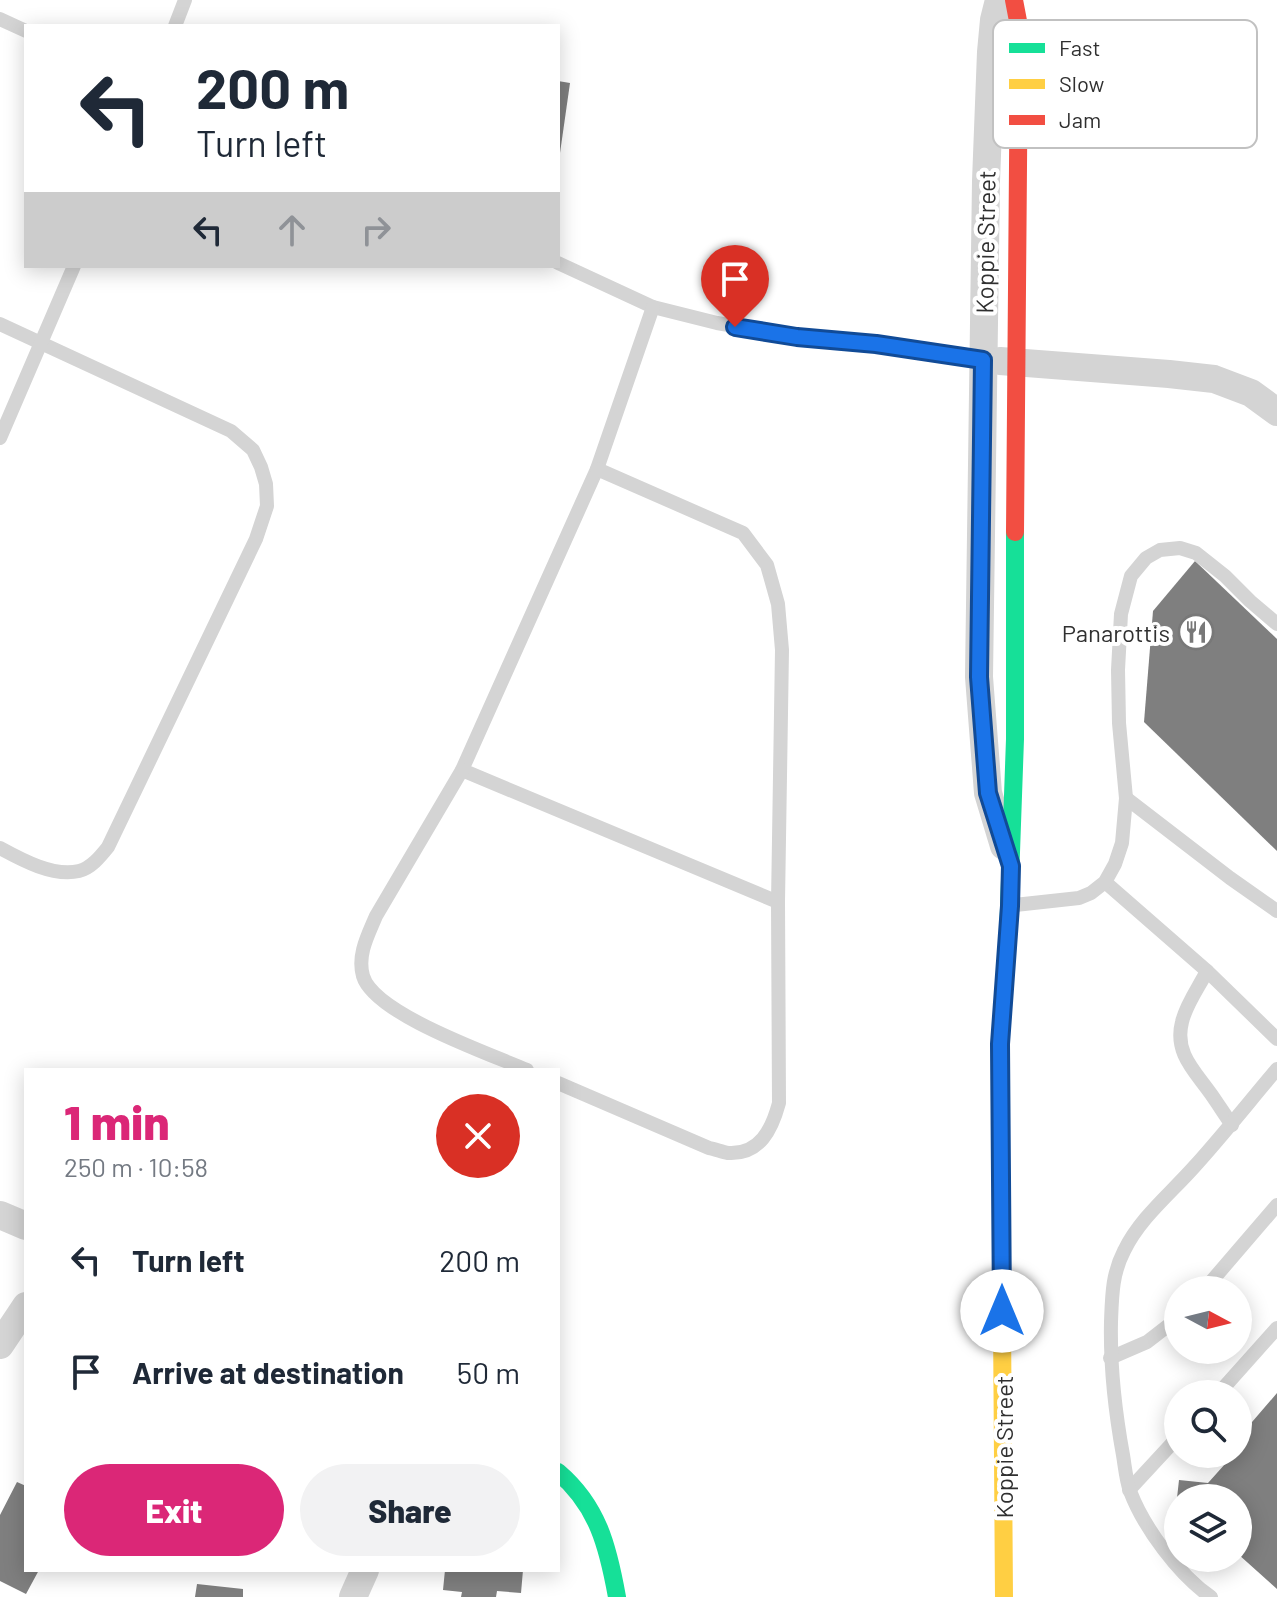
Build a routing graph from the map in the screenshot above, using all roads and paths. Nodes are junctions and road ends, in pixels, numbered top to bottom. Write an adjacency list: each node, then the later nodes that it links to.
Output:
1 (185, 0): 7 (lane)
2 (999, 0): 5 (street, Koppie Street)
3 (1014, 0): 6 (street, Koppie Street)
4 (0, 19): 8 (lane)
5 (994, 20)
6 (1018, 20)
7 (176, 24)
8 (24, 30)
9 (993, 31): 16 (street, Koppie Street)
10 (1018, 148): 17 (street, Koppie Street)
11 (560, 264): 13 (lane)
12 (73, 268): 15 (lane)
13 (653, 307): 16 (lane); 20 (lane)
14 (0, 324): 15 (lane)
15 (41, 343): 19 (lane); 24 (lane)
16 (983, 360): 17 (street); 25 (street, Koppie Street)
17 (1015, 362): 18 (street); 25 (street, Koppie Street)
18 (1277, 412)
19 (0, 438)
20 (597, 469): 22 (lane); 27 (lane)
21 (1277, 624): 23 (lane)
22 (462, 770): 27 (lane); 32 (lane)
23 (1126, 798): 26 (lane); 29 (lane)
24 (0, 848)
25 (1011, 866): 28 (street, Koppie Street)
26 (1105, 882): 28 (lane); 30 (lane)
27 (778, 902): 34 (lane)
28 (1010, 906): 52 (street, Koppie Street)
29 (1277, 911)
30 (1207, 971): 31 (lane); 35 (lane)
31 (1277, 1039)
32 (522, 1068)
33 (1277, 1069): 35 (lane)
34 (560, 1084)
35 (1232, 1125): 44 (lane)
36 (1277, 1205): 39 (lane)
37 (0, 1215): 38 (street)
38 (24, 1225)
39 (1216, 1276)
40 (24, 1309): 43 (street)
41 (1277, 1328): 45 (lane)
42 (1164, 1329): 44 (lane)
43 (0, 1345)
44 (1110, 1358): 48 (lane)
45 (1231, 1380)
46 (1164, 1452): 48 (lane)
47 (560, 1474): 51 (street)
48 (1129, 1490): 53 (lane)
49 (364, 1572): 50 (street)
50 (353, 1597)
51 (617, 1597)
52 (1004, 1597)
53 (1211, 1597)

